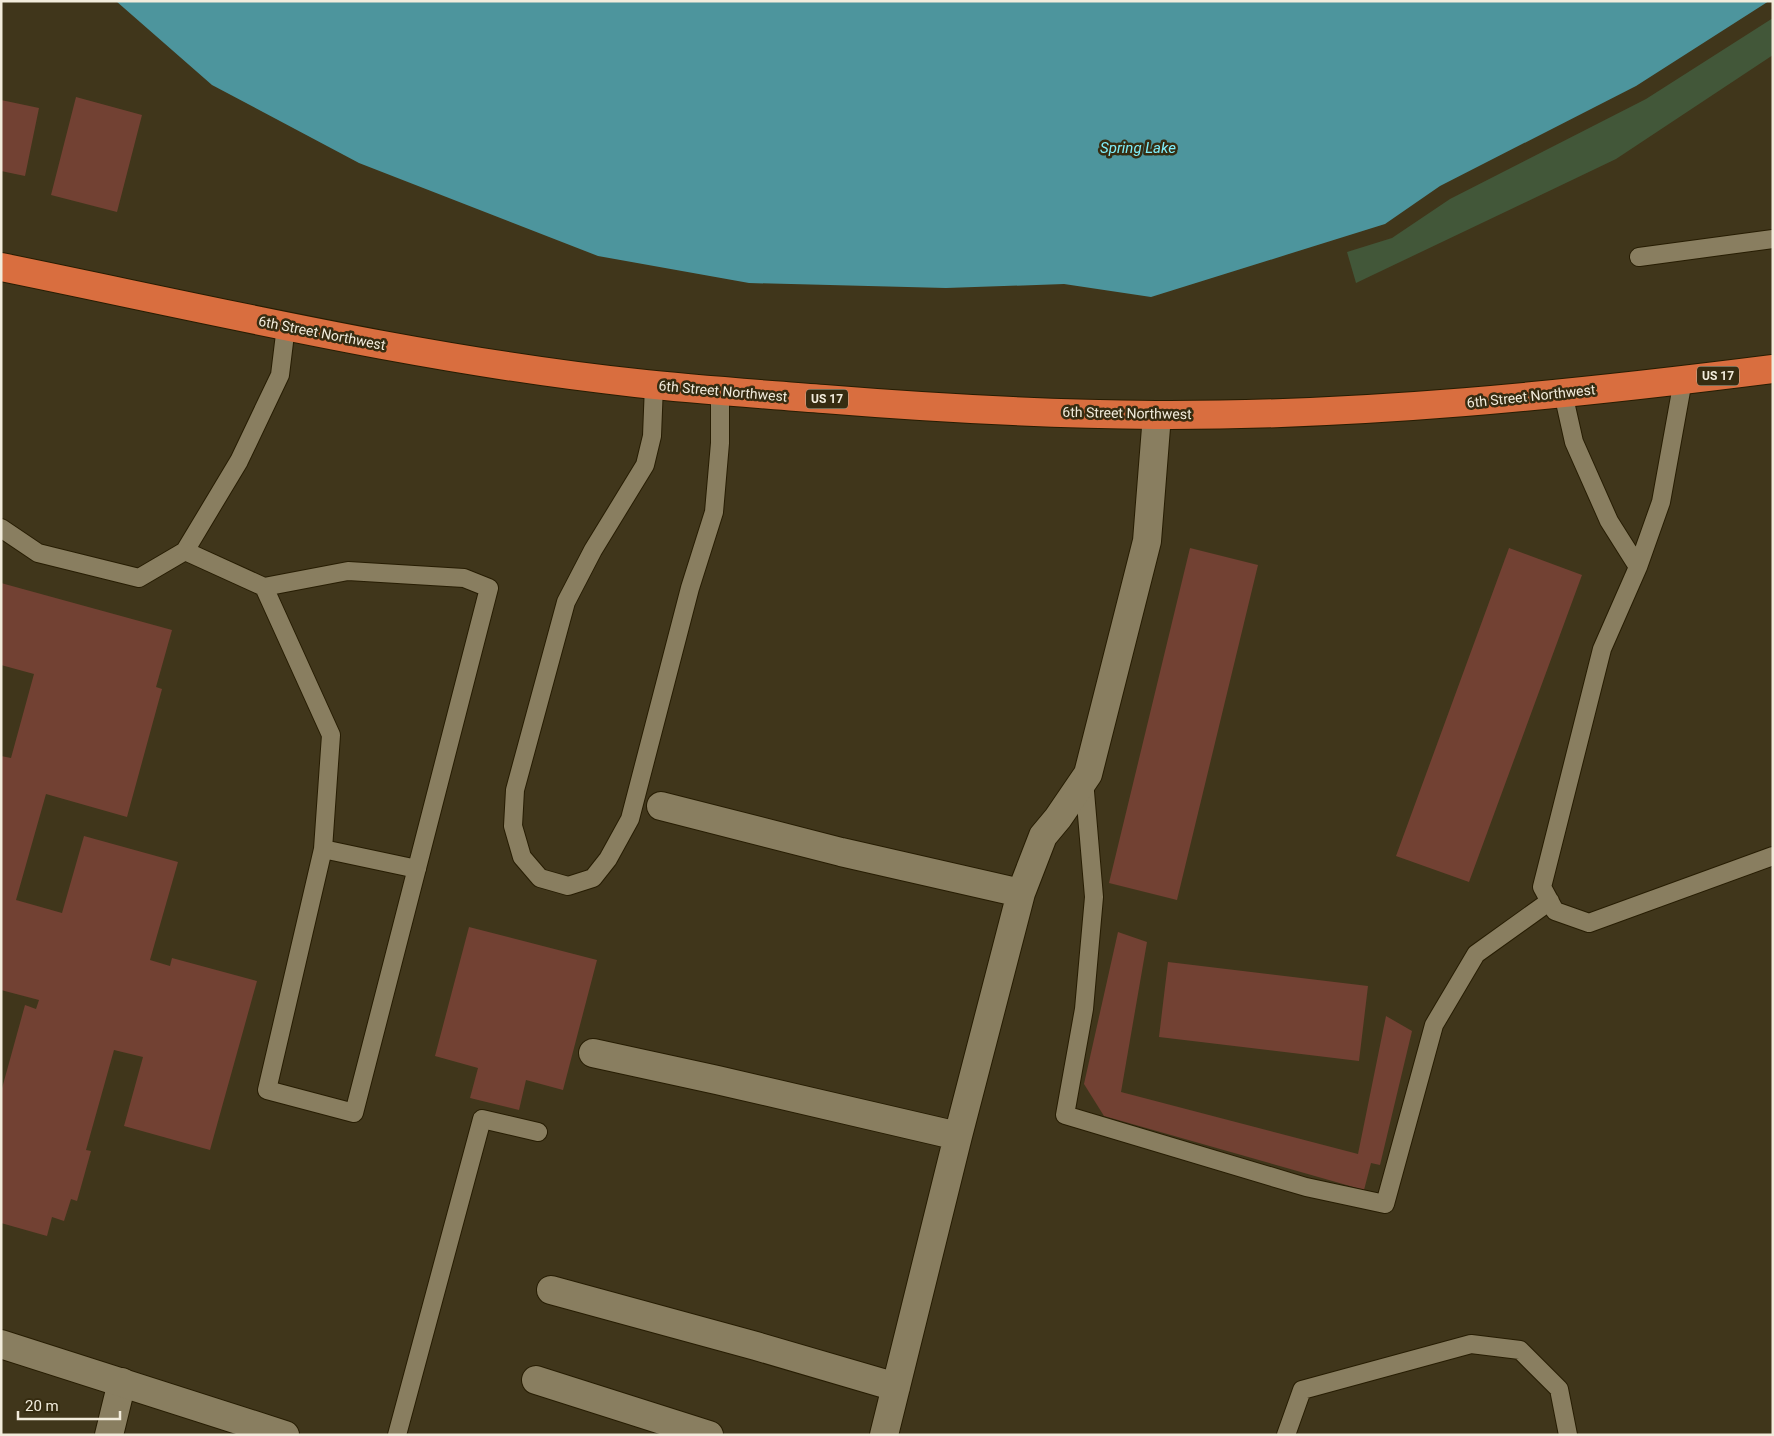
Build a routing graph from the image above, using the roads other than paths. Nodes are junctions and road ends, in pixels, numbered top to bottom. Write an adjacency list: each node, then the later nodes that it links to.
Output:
1 (1773, 239): 2 (lane)
2 (1639, 256)
3 (1, 267): 4 (highway, 6th Street Northwest / US 17)
4 (286, 326): 7 (highway, 6th Street Northwest / US 17); 12 (lane)
5 (1773, 368): 6 (highway, US 17)
6 (1673, 382): 9 (highway, 6th Street Northwest / US 17); 13 (lane)
7 (654, 384): 8 (highway, 6th Street Northwest / US 17); 8 (lane)
8 (720, 391): 10 (highway, 6th Street Northwest / US 17)
9 (1563, 393): 10 (highway, 6th Street Northwest / US 17); 13 (lane)
10 (1157, 415): 15 (street)
11 (1, 528): 12 (lane)
12 (185, 551): 14 (lane)
13 (1638, 567): 21 (lane)
14 (264, 587): 17 (lane); 19 (lane)
15 (1084, 780): 20 (street); 21 (lane)
16 (661, 806): 20 (street)
17 (323, 849): 19 (lane); 19 (lane)
18 (1773, 856): 21 (lane)
19 (417, 869)
20 (1022, 893): 24 (street)
21 (1550, 901)
22 (593, 1053): 24 (street)
23 (538, 1132): 32 (lane)
24 (958, 1136): 29 (street)
25 (551, 1290): 29 (street)
26 (1, 1344): 28 (street)
27 (536, 1380): 33 (street)
28 (122, 1382): 30 (street); 31 (street)
29 (896, 1387): 34 (street)
30 (109, 1435)
31 (285, 1435)
32 (397, 1435)
33 (709, 1435)
34 (884, 1435)
35 (1286, 1435): 36 (lane)
36 (1568, 1435)

